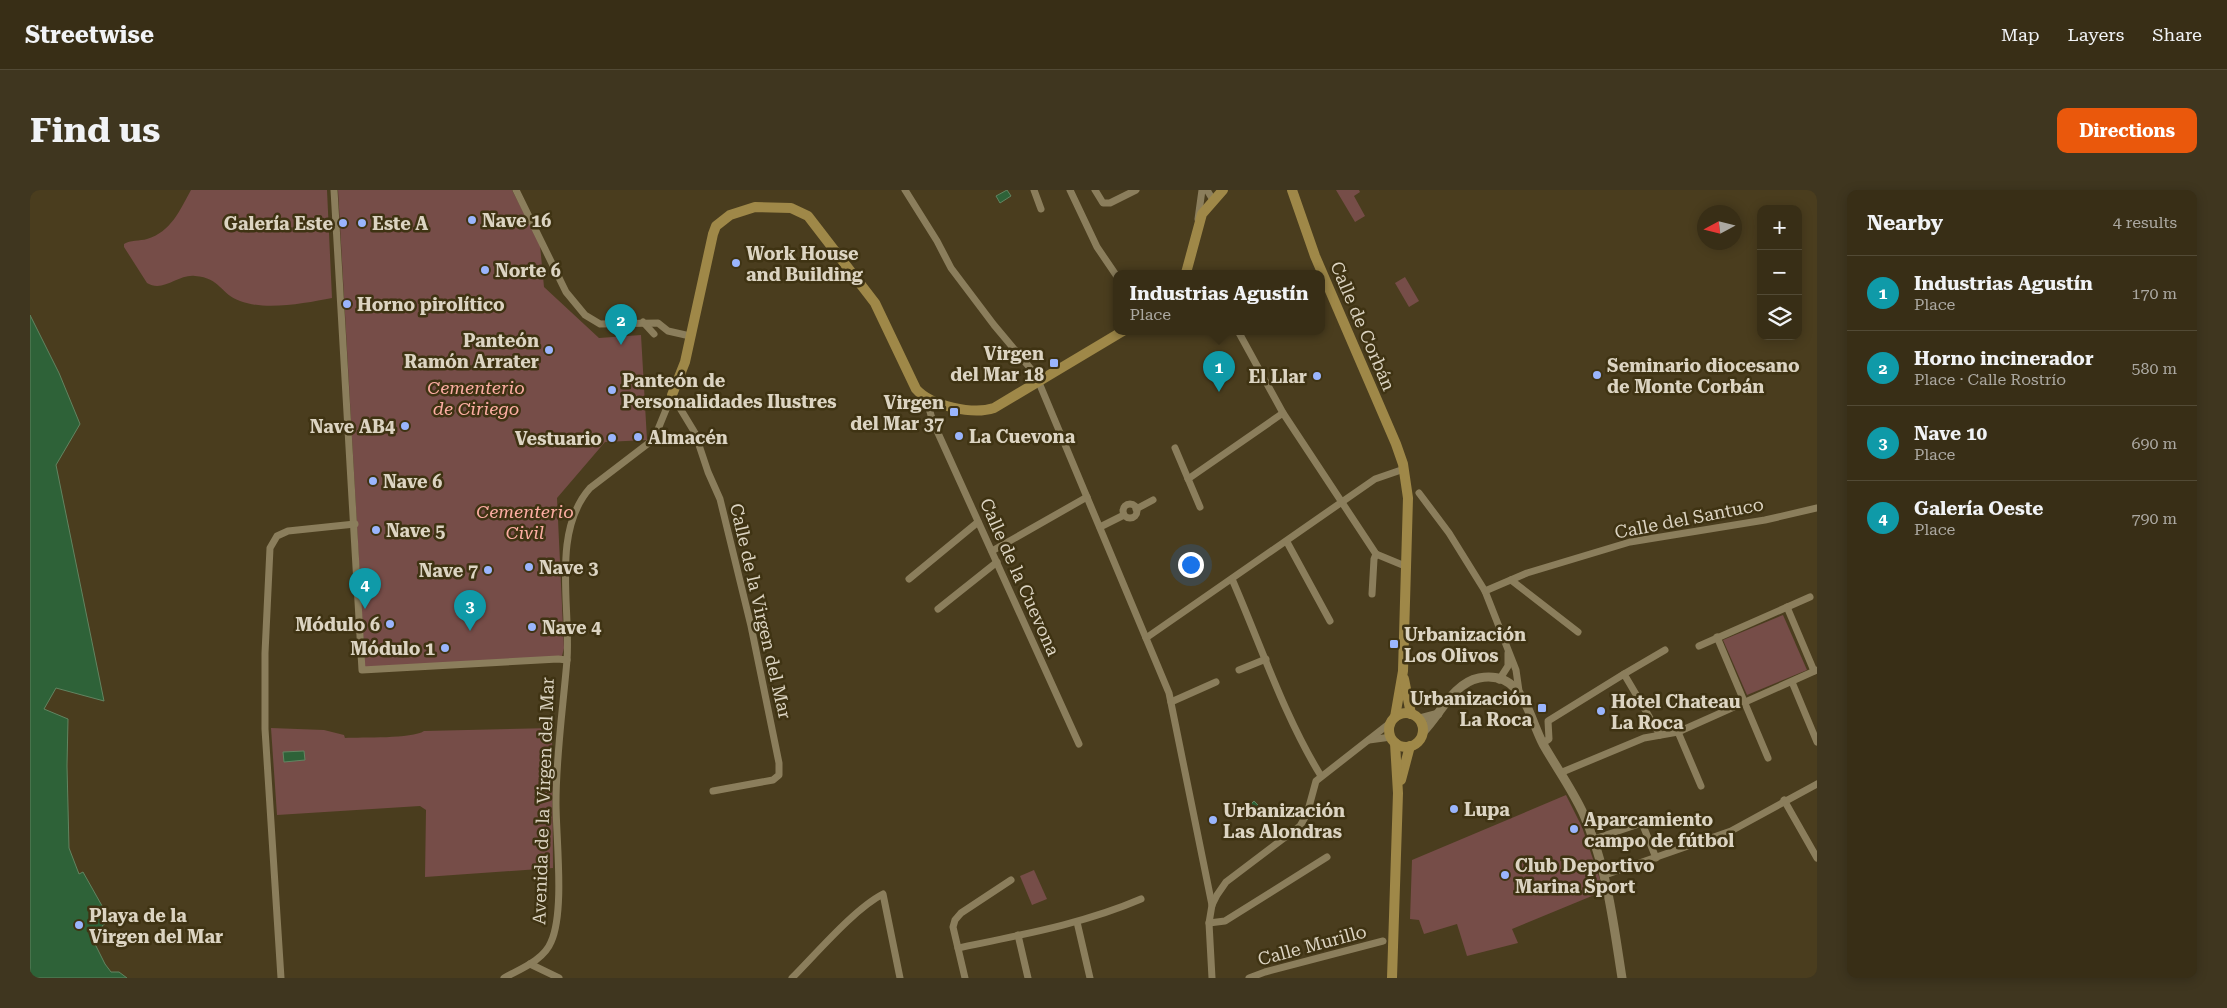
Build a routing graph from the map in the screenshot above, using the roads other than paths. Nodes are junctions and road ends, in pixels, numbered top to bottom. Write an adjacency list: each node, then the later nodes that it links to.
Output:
1 (334, 190): 40 (street)
2 (516, 190): 19 (street)
3 (905, 190): 24 (street)
4 (1034, 190): 13 (street)
5 (1070, 190): 17 (street)
6 (1095, 190): 7 (street)
7 (1136, 190)
8 (1202, 190): 14 (street)
9 (1207, 190): 12 (street)
10 (1223, 190): 12 (main road)
11 (1295, 193): 16 (main road, Calle de Corbán)
12 (1213, 200): 14 (main road)
13 (1040, 209)
14 (1198, 224): 15 (main road)
15 (1187, 270)
16 (1321, 270)
17 (1113, 271)
18 (1325, 280): 31 (main road, Calle de Corbán)
19 (643, 322): 20 (street); 23 (street)
20 (654, 334)
21 (1116, 335): 24 (main road)
22 (1240, 335): 28 (street)
23 (690, 336): 25 (main road, Avenida de la Virgen del Mar); 26 (main road, Avenida de la Virgen del Mar)
24 (1039, 381): 27 (main road); 34 (street)
25 (672, 395): 63 (street, Avenida de la Virgen del Mar); 91 (street, Calle de la Virgen del Mar)
26 (926, 398): 27 (main road); 29 (street, Calle de la Cuevona)
27 (942, 404): 29 (street)
28 (1283, 413): 32 (street); 36 (street)
29 (933, 422): 39 (street, Calle de la Cuevona)
30 (1175, 448): 32 (street)
31 (1404, 467): 36 (street); 46 (main road, Calle de Corbán)
32 (1188, 479): 37 (street)
33 (1419, 493): 50 (street)
34 (1088, 497): 41 (street); 43 (street)
35 (1153, 500): 41 (street)
36 (1341, 502): 42 (street); 44 (street)
37 (1200, 508)
38 (1817, 508): 49 (street, Calle del Santuco)
39 (978, 522): 43 (street, Calle de la Cuevona); 47 (street)
40 (355, 524): 63 (street); 111 (street)
41 (1100, 527): 58 (street)
42 (1287, 542): 48 (street); 55 (street)
43 (992, 551): 45 (street, Calle de la Cuevona)
44 (1376, 554): 46 (street); 51 (street)
45 (997, 562): 54 (street); 84 (street, Calle de la Cuevona)
46 (1406, 566): 65 (main road, Calle de Corbán)
47 (909, 579)
48 (1232, 579): 58 (street); 62 (street)
49 (1511, 580): 50 (street, Calle del Santuco); 56 (street)
50 (1485, 591): 60 (street)
51 (1372, 594)
52 (1810, 597): 53 (street)
53 (1787, 607): 57 (street); 66 (street)
54 (938, 610)
55 (1330, 621)
56 (1578, 632)
57 (1717, 637): 59 (street); 73 (street)
58 (1146, 638): 72 (street)
59 (1699, 646)
60 (1508, 650): 68 (street); 69 (street)
61 (1666, 650): 67 (street)
62 (1266, 659): 64 (street); 88 (street)
63 (567, 660): 109 (street, Avenida de la Virgen del Mar)
64 (1239, 670)
65 (1403, 671): 75 (main road); 76 (main road)
66 (1816, 671): 71 (street)
67 (1624, 674): 79 (street); 83 (street)
68 (1499, 680): 69 (street); 74 (street)
69 (1514, 681): 83 (street)
70 (1216, 682): 72 (street)
71 (1792, 682): 73 (street); 82 (street)
72 (1171, 702): 99 (street)
73 (1745, 702): 78 (street); 86 (street)
74 (1438, 714): 75 (street); 77 (street)
75 (1415, 717): 76 (main road); 77 (main road)
76 (1393, 720): 80 (street); 81 (main road)
77 (1423, 732): 85 (main road)
78 (1678, 732): 79 (street); 90 (street)
79 (1660, 735): 87 (street)
80 (1369, 740): 81 (street); 88 (street)
81 (1393, 740): 85 (main road); 92 (main road)
82 (1817, 742)
83 (1543, 743): 87 (street)
84 (1079, 744)
85 (1410, 746): 92 (main road)
86 (1768, 758)
87 (1560, 772): 94 (street)
88 (1320, 776): 101 (street)
89 (1817, 784): 93 (street)
90 (1701, 786)
91 (713, 791)
92 (1398, 793): 121 (main road)
93 (1784, 800): 96 (street); 97 (street)
94 (1594, 839): 96 (street); 98 (street)
95 (1327, 857): 105 (street)
96 (1656, 858): 98 (street)
97 (1817, 858)
98 (1606, 875): 122 (street)
99 (1207, 878): 101 (street); 103 (street)
100 (1010, 880): 108 (street)
101 (1223, 886): 103 (street)
102 (1141, 899): 104 (street)
103 (1212, 905): 105 (street)
104 (1077, 922): 106 (street); 118 (street)
105 (1209, 923): 119 (street)
106 (1018, 935): 108 (street); 117 (street)
107 (1383, 941): 110 (street, Calle Murillo)
108 (958, 948): 116 (street)
109 (530, 964): 112 (street, Avenida de la Virgen del Mar); 113 (street)
110 (1266, 975): 120 (street, Calle Murillo)
111 (281, 978)
112 (504, 978)
113 (559, 978)
114 (792, 978): 115 (street)
115 (900, 978)
116 (965, 978)
117 (1028, 978)
118 (1090, 978)
119 (1212, 978)
120 (1249, 978)
121 (1392, 978)
122 (1622, 978)

